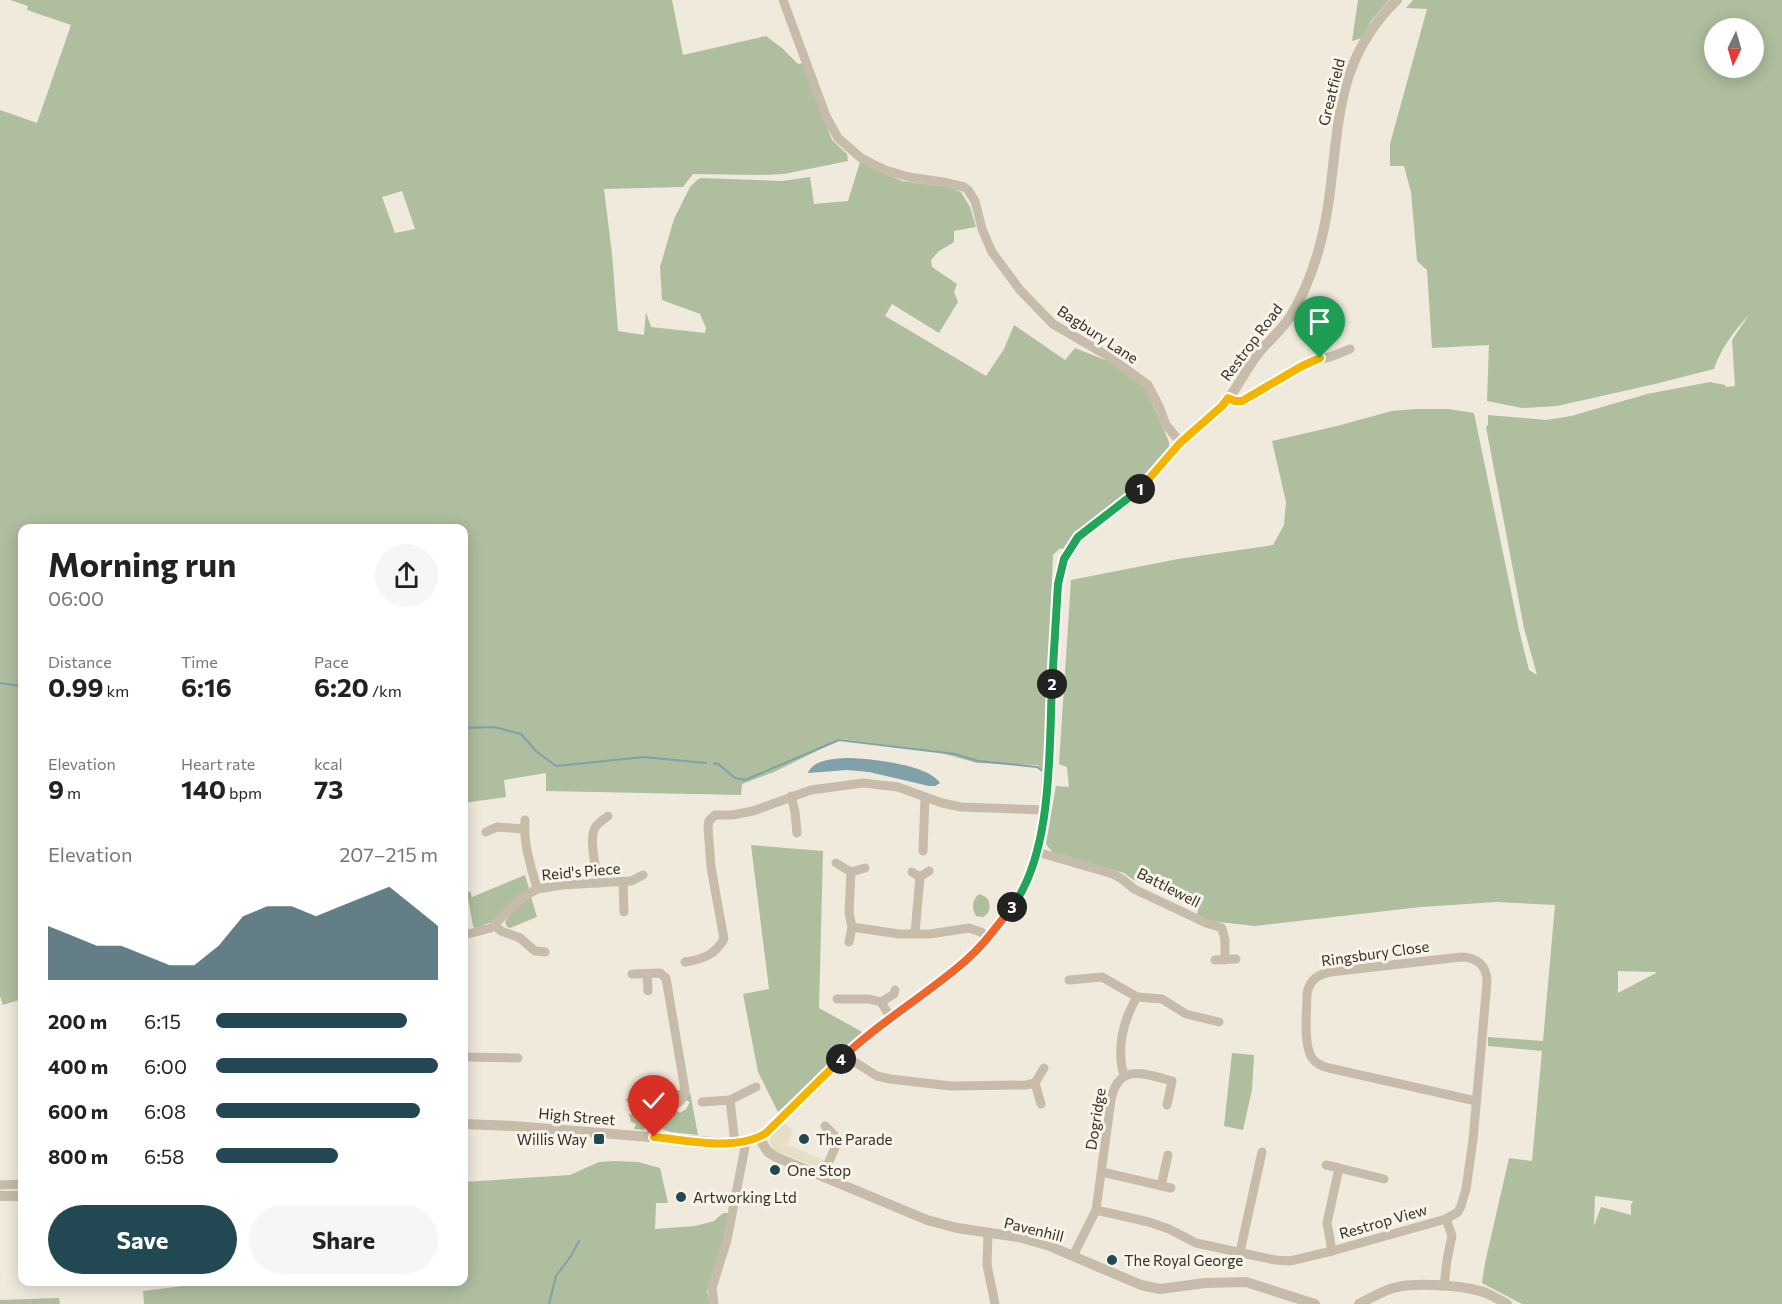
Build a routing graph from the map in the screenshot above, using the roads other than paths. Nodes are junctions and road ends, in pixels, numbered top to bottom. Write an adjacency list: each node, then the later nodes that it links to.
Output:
1 (783, 0): 6 (street, Bagbury Lane)
2 (1397, 0): 3 (street, Greatfield)
3 (1328, 206): 5 (street, Restrop Road)
4 (1350, 349): 5 (street)
5 (1228, 398): 6 (street, Restrop Road)
6 (1180, 443): 9 (street, Restrop Road)
7 (790, 796): 8 (street); 12 (street); 32 (street)
8 (925, 798): 9 (street); 13 (street)
9 (1045, 810): 14 (street, Restrop Road)
10 (608, 816): 21 (street)
11 (486, 832): 22 (street)
12 (797, 833)
13 (923, 851)
14 (1037, 852): 28 (street, Restrop Road); 31 (street, Battlewell)
15 (836, 863): 18 (street)
16 (865, 868): 18 (street)
17 (929, 871): 26 (street)
18 (851, 872): 25 (street)
19 (643, 875): 20 (street, Reid's Piece)
20 (623, 882): 21 (street, Reid's Piece); 23 (street)
21 (598, 883): 22 (street, Reid's Piece)
22 (537, 889): 24 (street, Reid's Piece)
23 (625, 912)
24 (494, 926): 27 (street, Reid's Piece); 30 (street)
25 (852, 927): 26 (street); 29 (street)
26 (915, 933): 28 (street)
27 (468, 934)
28 (988, 938): 41 (street, Restrop Road)
29 (849, 942)
30 (545, 952)
31 (1236, 959)
32 (685, 962)
33 (632, 974): 34 (street)
34 (647, 974): 37 (street); 57 (street)
35 (1069, 980): 38 (street)
36 (895, 990): 40 (street)
37 (648, 991)
38 (1137, 996): 42 (street); 47 (street)
39 (837, 999): 40 (street)
40 (881, 1002): 41 (street)
41 (891, 1018): 43 (street, Restrop Road)
42 (1215, 1019)
43 (845, 1056): 48 (street); 58 (street, Restrop Road)
44 (468, 1057): 45 (street)
45 (518, 1058)
46 (1044, 1068): 48 (street)
47 (1124, 1076): 54 (street, Dogridge); 64 (street, Dogridge)
48 (1035, 1083): 53 (street)
49 (756, 1087): 50 (street)
50 (730, 1100): 52 (street); 59 (street)
51 (1476, 1101): 51 (street, Ringsbury Close); 72 (street, Ringsbury Close)
52 (702, 1102)
53 (1041, 1104)
54 (1167, 1105)
55 (468, 1124): 57 (street, High Street)
56 (838, 1124): 65 (street)
57 (654, 1137): 59 (street, High Street)
58 (759, 1138): 59 (street, High Street); 65 (street, Pavenhill)
59 (739, 1143): 78 (street)
60 (1262, 1152): 75 (street)
61 (1168, 1155): 64 (street, Dogridge)
62 (1326, 1165): 63 (street)
63 (1339, 1168): 66 (street); 74 (street, Restrop View)
64 (1102, 1172): 71 (street, Dogridge)
65 (823, 1176): 73 (street, Pavenhill)
66 (1384, 1179)
67 (18, 1184): 68 (street)
68 (0, 1185)
69 (0, 1196): 70 (street)
70 (18, 1196)
71 (1096, 1210): 75 (street, Restrop View); 76 (street)
72 (1446, 1219): 74 (street, Restrop View); 77 (street, Restrop View)
73 (988, 1233): 76 (street, Pavenhill); 79 (street)
74 (1332, 1251): 75 (street, Restrop View)
75 (1240, 1252)
76 (1073, 1256): 80 (street, Pavenhill)
77 (1444, 1286): 81 (street); 82 (street)
78 (714, 1304)
79 (995, 1304)
80 (1315, 1304)
81 (1359, 1304)
82 (1507, 1304)

